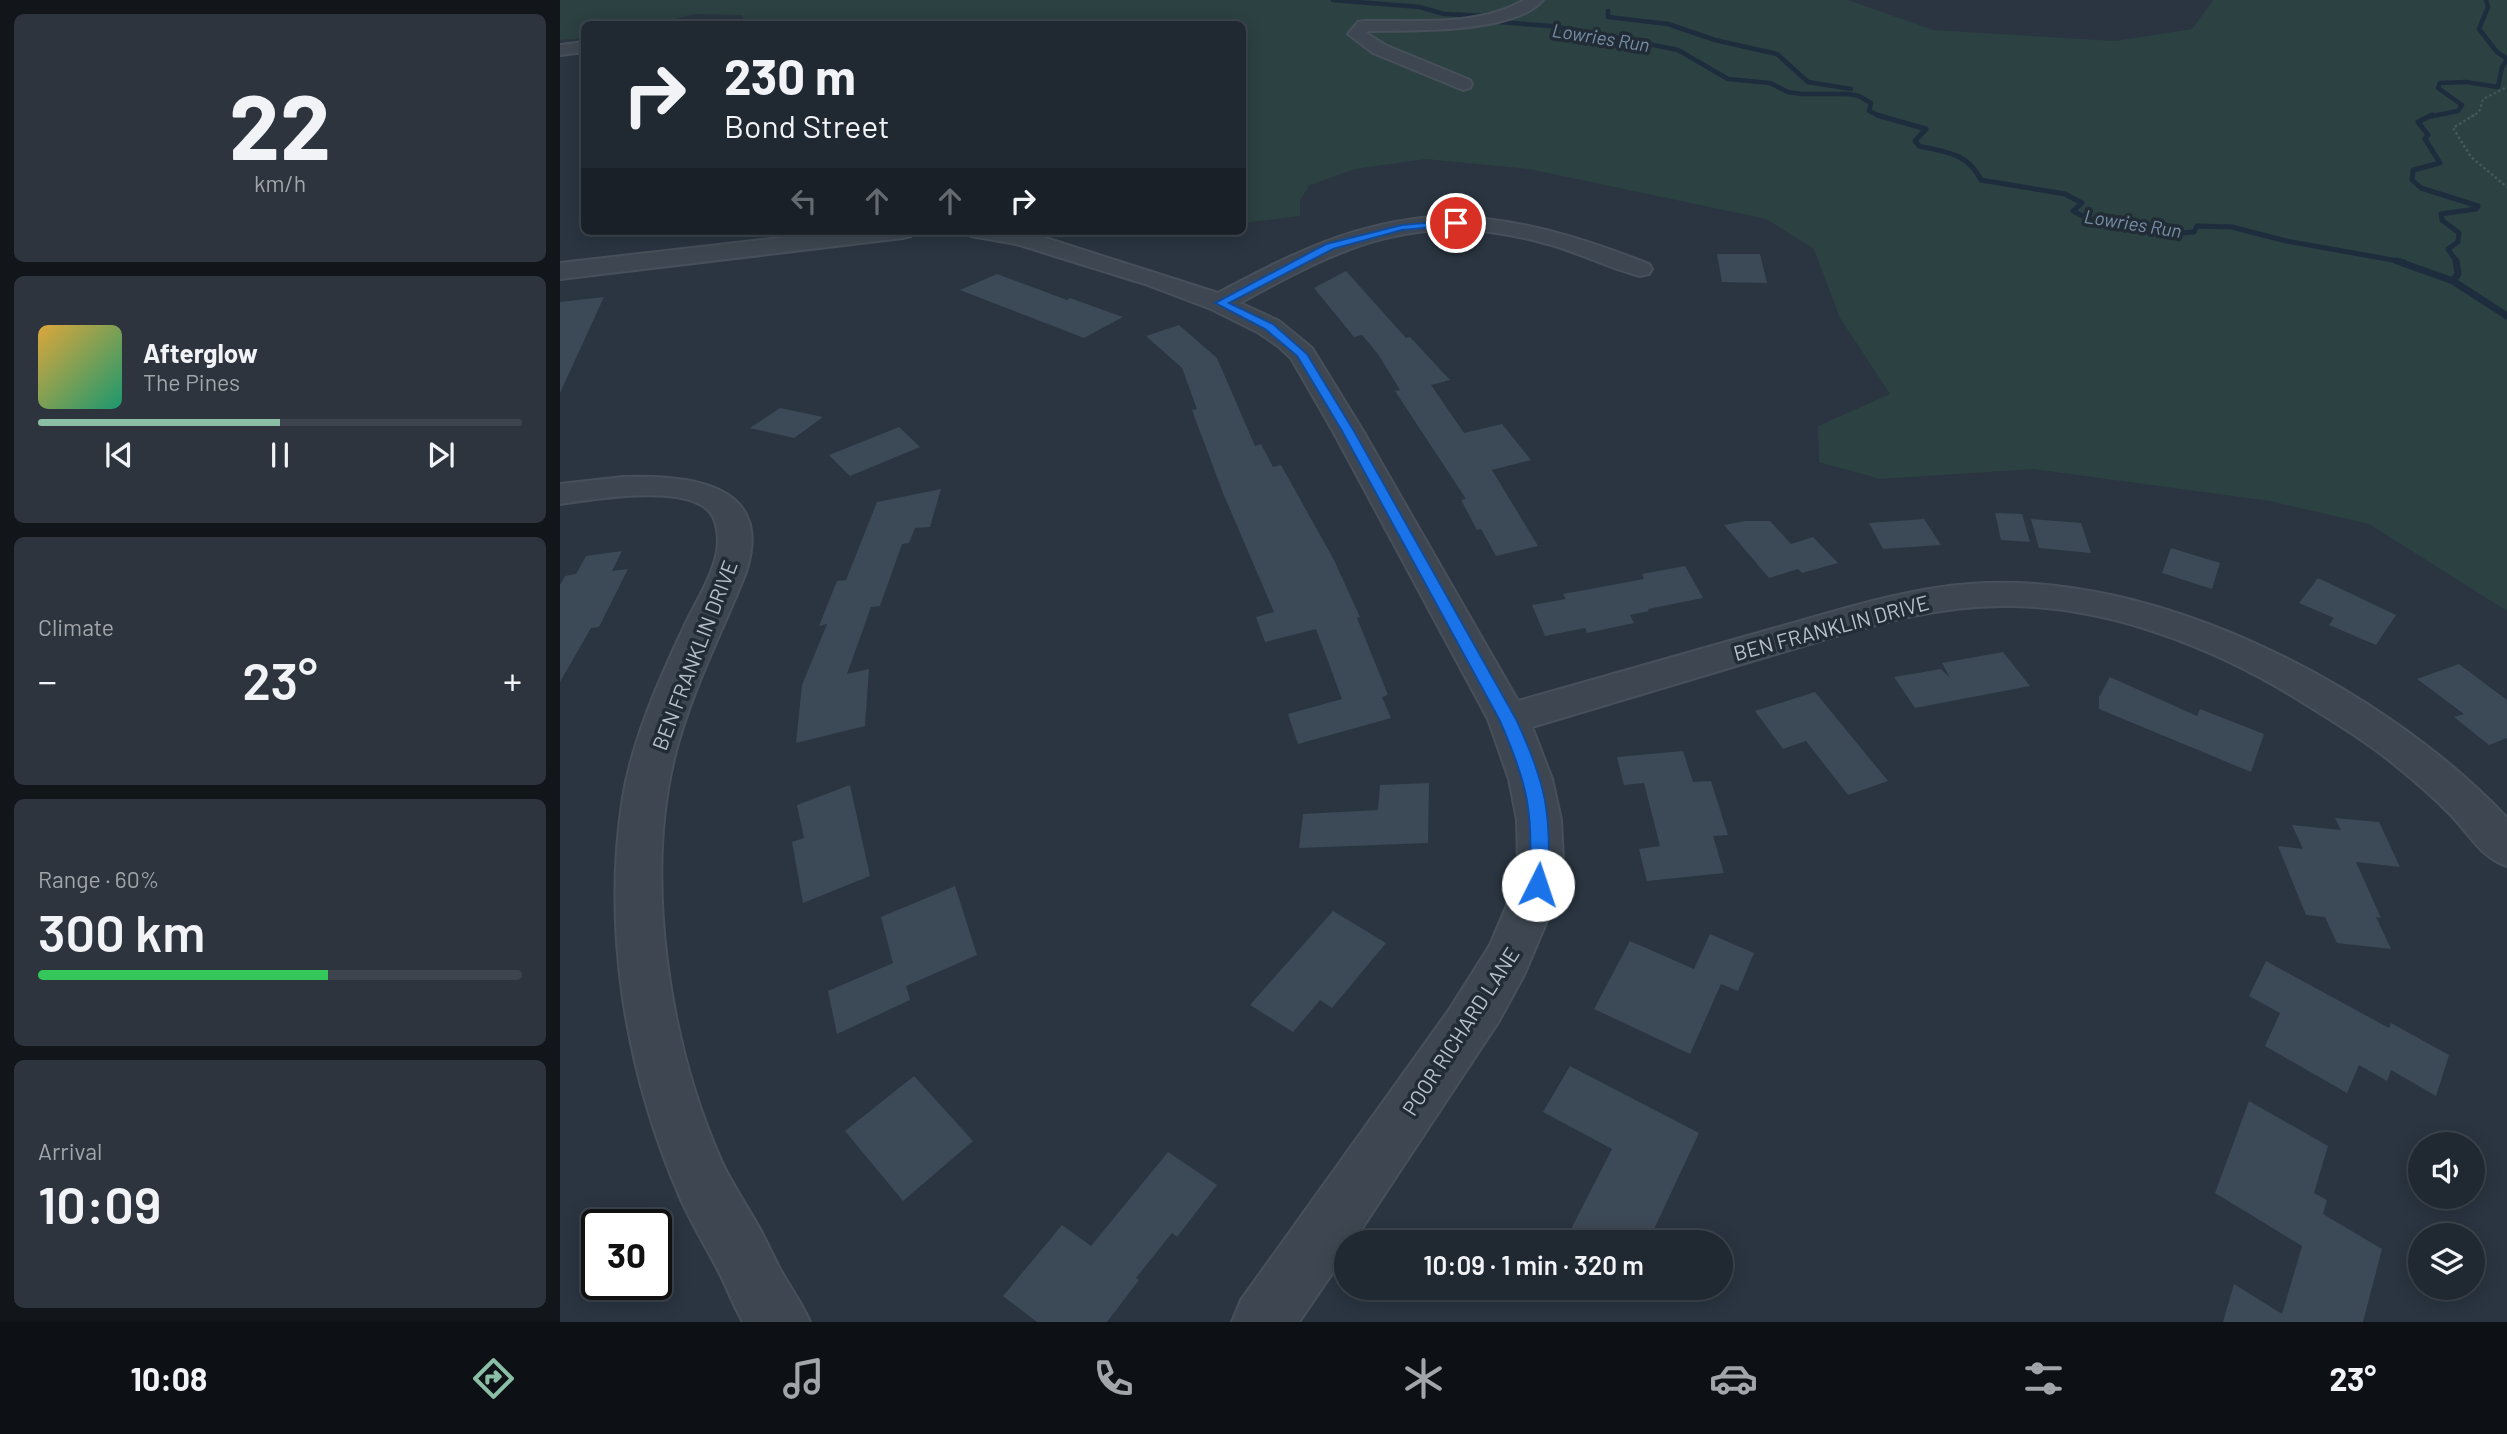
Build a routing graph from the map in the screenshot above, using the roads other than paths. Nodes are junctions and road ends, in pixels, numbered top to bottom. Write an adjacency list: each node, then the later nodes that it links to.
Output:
1 (1535, 0): 4 (street)
2 (581, 47): 3 (street)
3 (560, 50)
4 (1463, 83)
5 (869, 235): 8 (street)
6 (1006, 235): 9 (street, POOR RICHARD LANE)
7 (1640, 268): 9 (street)
8 (560, 271)
9 (1220, 303): 11 (street, POOR RICHARD LANE)
10 (560, 494): 13 (street, BEN FRANKLIN DRIVE)
11 (1508, 719): 12 (street, BEN FRANKLIN DRIVE); 14 (street, POOR RICHARD LANE)
12 (2507, 848)
13 (779, 1322)
14 (1263, 1322)

